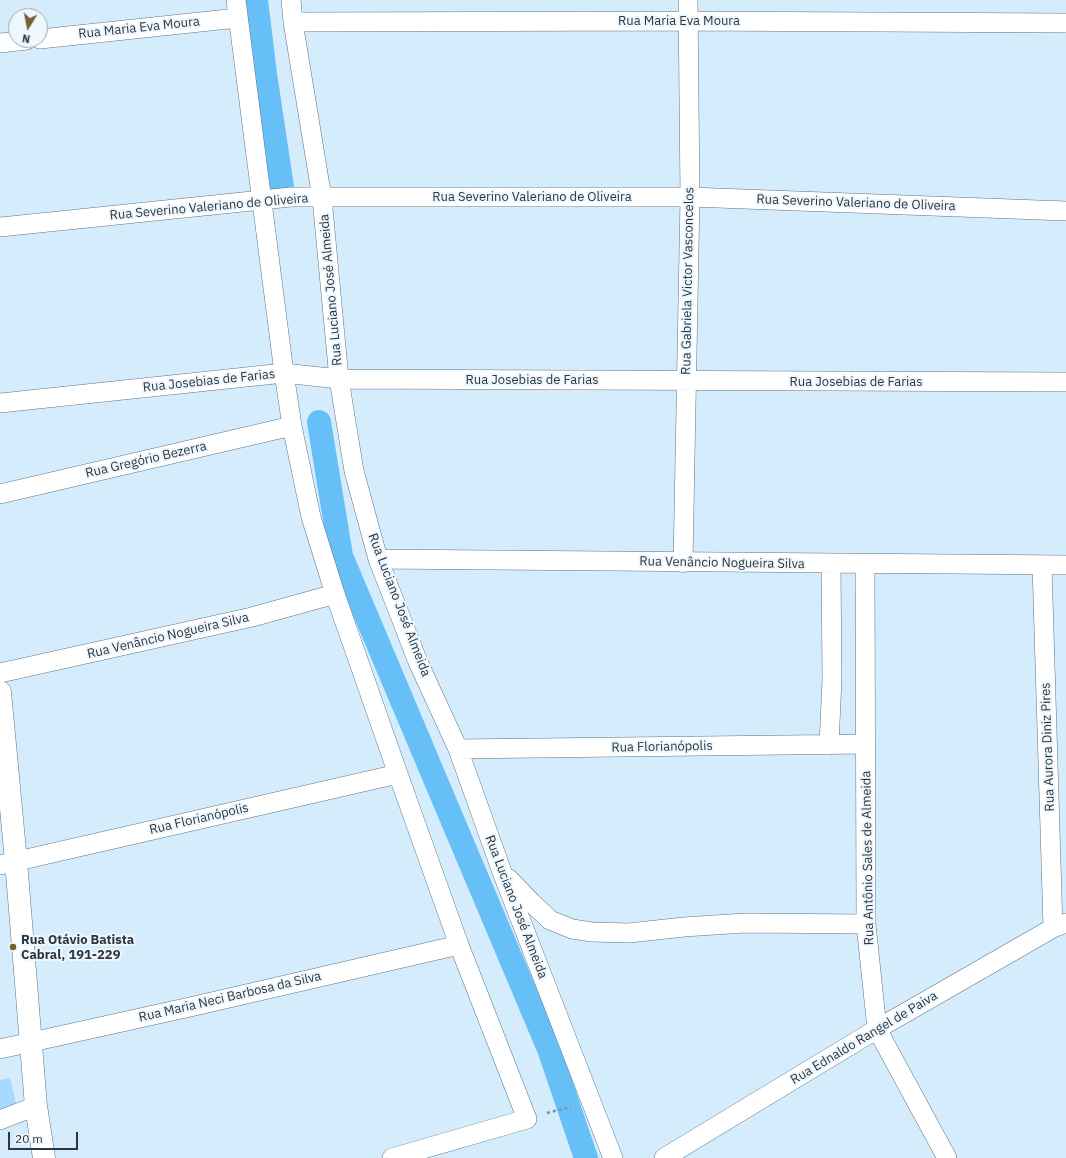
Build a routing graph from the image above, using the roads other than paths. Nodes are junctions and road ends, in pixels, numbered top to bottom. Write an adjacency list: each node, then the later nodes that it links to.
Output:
1 (290, 0): 5 (street, Rua Luciano José Almeida)
2 (688, 0): 4 (street, Rua Gabriela Victor Vasconcelos)
3 (237, 9): 7 (street, Rua Maria Eva Moura); 10 (street)
4 (687, 21): 5 (street, Rua Maria Eva Moura); 6 (street, Rua Maria Eva Moura); 8 (street, Rua Gabriela Victor Vasconcelos)
5 (293, 22): 9 (street, Rua Luciano José Almeida)
6 (1066, 23)
7 (48, 38)
8 (690, 197): 9 (street, Rua Severino Valeriano de Oliveira); 11 (street, Rua Severino Valeriano de Oliveira); 15 (street, Rua Gabriela Victor Vasconcelos)
9 (322, 198): 10 (street, Rua Severino Valeriano de Oliveira); 14 (street, Rua Luciano José Almeida)
10 (262, 200): 12 (street, Rua Severino Valeriano de Oliveira); 13 (street)
11 (1066, 211)
12 (0, 228)
13 (284, 373): 14 (street, Rua Josebias de Farias); 17 (street, Rua Josebias de Farias); 18 (street)
14 (339, 379): 15 (street, Rua Josebias de Farias); 20 (street, Rua Luciano José Almeida)
15 (686, 381): 16 (street, Rua Josebias de Farias); 21 (street, Rua Gabriela Victor Vasconcelos)
16 (1066, 382)
17 (0, 403)
18 (292, 426): 19 (street, Rua Gregório Bezerra); 26 (street)
19 (0, 494)
20 (378, 559): 21 (street, Rua Venâncio Nogueira Silva); 31 (street, Rua Luciano José Almeida)
21 (683, 563): 23 (street, Rua Venâncio Nogueira Silva)
22 (865, 563): 23 (street, Rua Venâncio Nogueira Silva); 24 (street, Rua Venâncio Nogueira Silva); 29 (street, Rua Antônio Sales de Almeida)
23 (831, 564): 30 (street)
24 (1042, 565): 25 (street, Rua Venâncio Nogueira Silva); 36 (street, Rua Aurora Diniz Pires)
25 (1066, 565)
26 (335, 594): 27 (street, Rua Venâncio Nogueira Silva); 32 (street)
27 (0, 673)
28 (0, 692): 33 (street)
29 (866, 744): 30 (street, Rua Florianópolis); 35 (street, Rua Antônio Sales de Almeida)
30 (829, 745): 31 (street, Rua Florianópolis)
31 (458, 749): 34 (street, Rua Luciano José Almeida)
32 (398, 774): 33 (street, Rua Florianópolis); 37 (street)
33 (8, 863): 39 (street)
34 (502, 872): 35 (street); 45 (street, Rua Luciano José Almeida)
35 (866, 924): 38 (street, Rua Antônio Sales de Almeida)
36 (1060, 926): 38 (street, Rua Ednaldo Rangel de Paiva)
37 (459, 945): 39 (street, Rua Maria Neci Barbosa da Silva); 44 (street)
38 (877, 1029): 46 (street, Rua Ednaldo Rangel de Paiva); 47 (street, Rua Antônio Sales de Almeida)
39 (31, 1042): 40 (street, Rua Maria Neci Barbosa da Silva); 41 (street)
40 (0, 1049)
41 (36, 1106): 42 (street); 43 (street)
42 (0, 1120)
43 (44, 1158)
44 (392, 1158)
45 (613, 1158)
46 (664, 1158)
47 (947, 1158)

